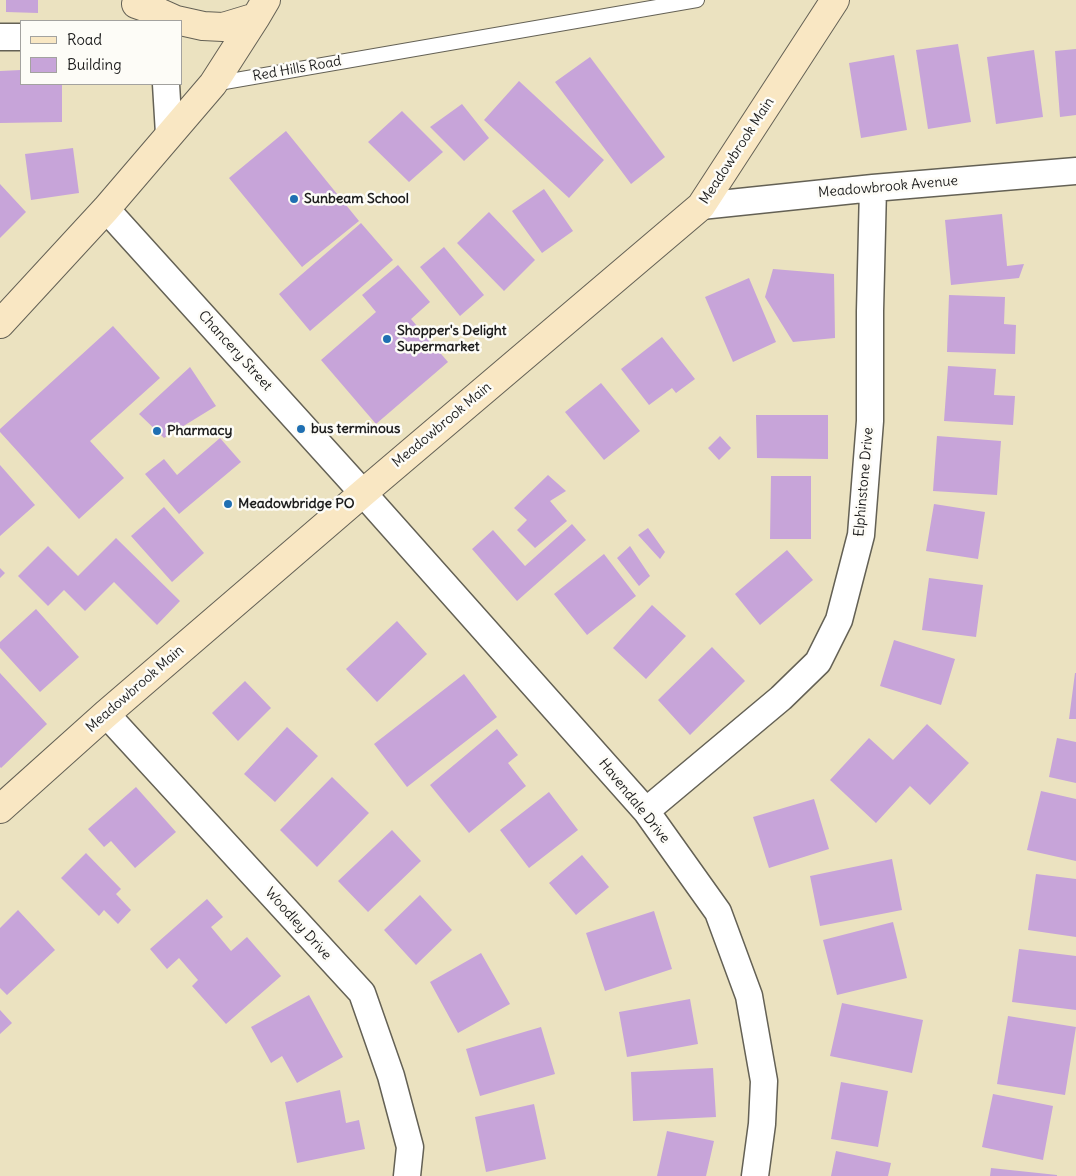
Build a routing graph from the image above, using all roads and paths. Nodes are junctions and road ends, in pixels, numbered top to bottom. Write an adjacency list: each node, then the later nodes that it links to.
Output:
1 (697, 0): 9 (lane, Red Hills Road)
2 (836, 0): 14 (street, Meadowbrook Main)
3 (138, 8): 5 (street)
4 (261, 8): 6 (street); 9 (street)
5 (176, 20)
6 (182, 21)
7 (0, 37): 8 (street)
8 (20, 37)
9 (212, 84): 11 (street)
10 (166, 85): 11 (street)
11 (170, 134): 15 (street)
12 (1076, 171): 13 (street, Meadowbrook Avenue)
13 (873, 188): 14 (street, Meadowbrook Avenue); 20 (street, Elphinstone Drive)
14 (701, 206): 17 (street, Meadowbrook Main)
15 (106, 209): 16 (street); 17 (street, Chancery Street)
16 (0, 324)
17 (363, 493): 18 (street, Meadowbrook Main); 20 (street, Havendale Drive)
18 (106, 714): 19 (street, Meadowbrook Main); 21 (street, Woodley Drive)
19 (0, 809)
20 (646, 811): 22 (street, Havendale Drive)
21 (407, 1176)
22 (755, 1176)

